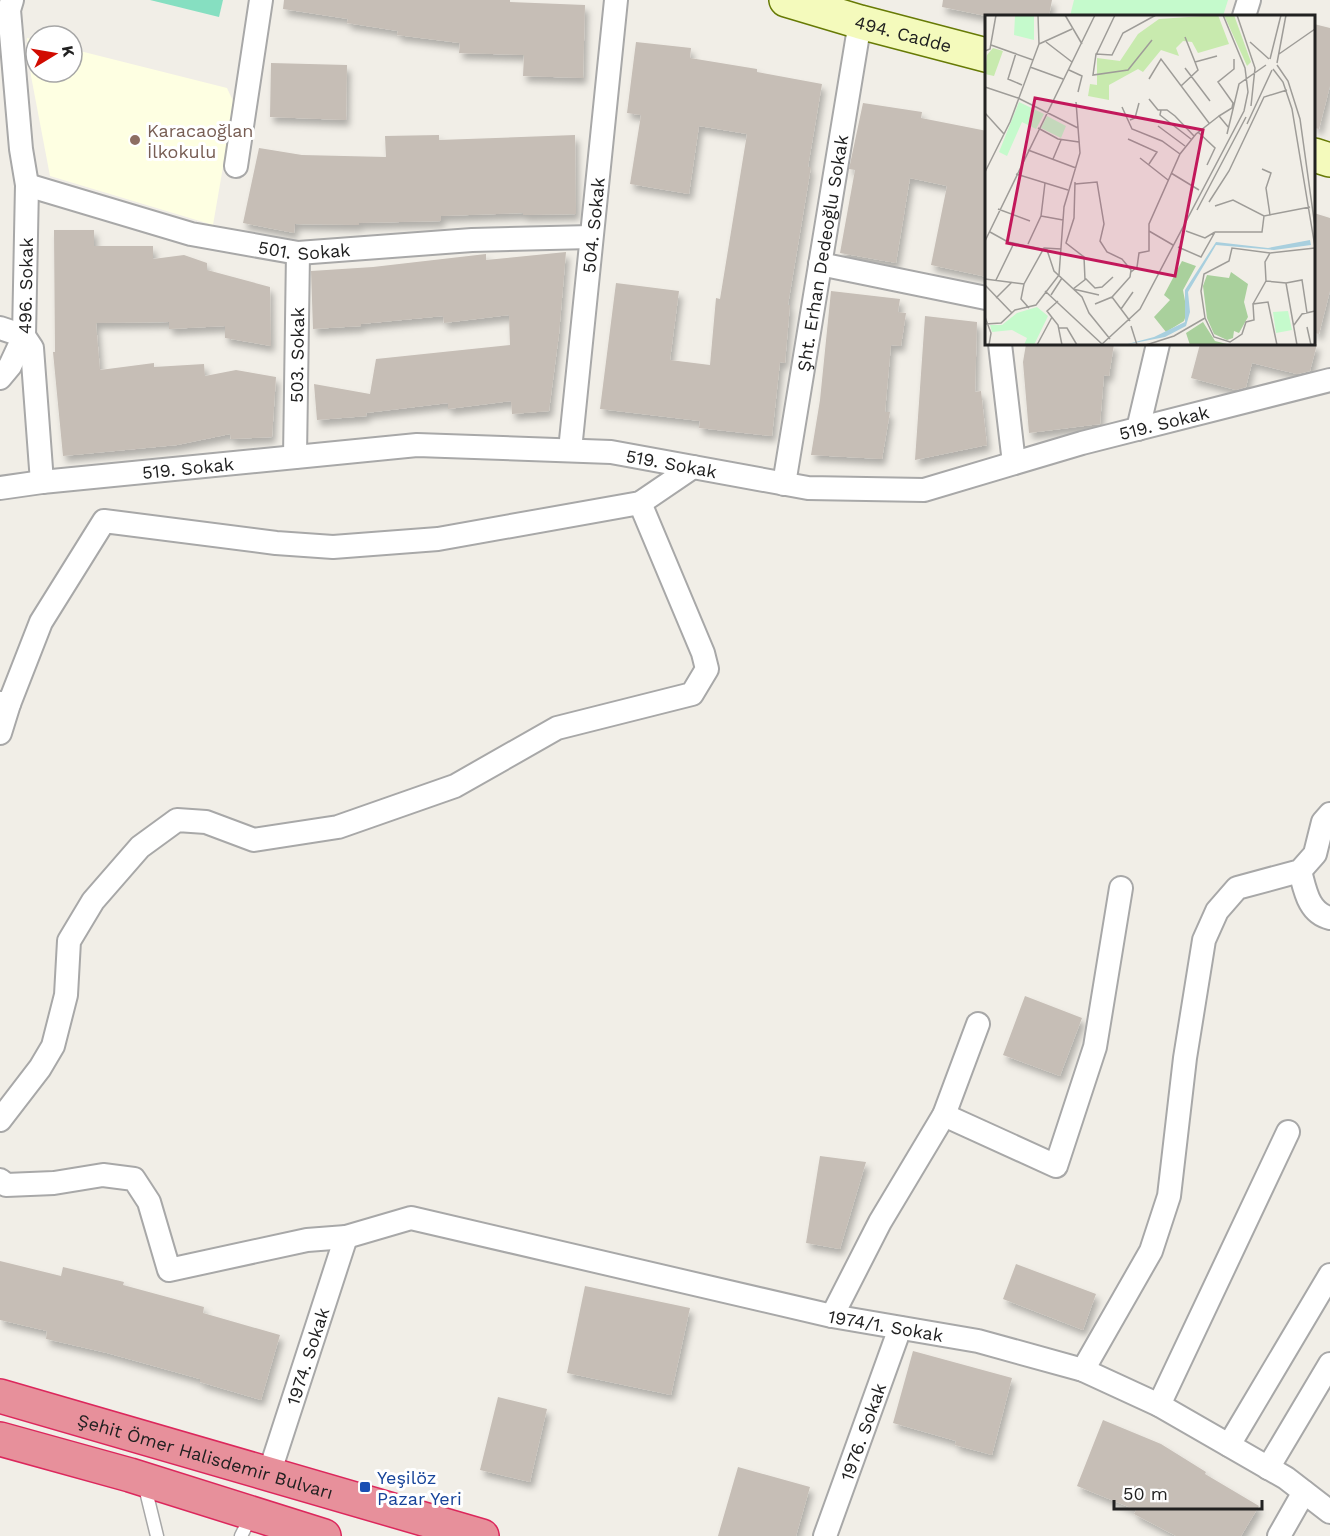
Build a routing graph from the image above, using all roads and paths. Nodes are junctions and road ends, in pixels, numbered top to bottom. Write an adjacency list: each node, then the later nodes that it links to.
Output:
1 (12, 0): 9 (street, 496. Sokak)
2 (261, 0): 12 (street)
3 (616, 0): 14 (street, 504. Sokak)
4 (786, 0): 7 (street, 494. Cadde)
5 (1250, 0): 6 (street)
6 (1244, 15)
7 (860, 22): 8 (street, 494. Cadde); 16 (street, Şht. Erhan Dedeoğlu Sokak)
8 (985, 54)
9 (7, 63): 13 (street, 496. Sokak)
10 (1315, 155): 11 (street)
11 (1330, 160)
12 (236, 166)
13 (27, 185): 15 (street, 501. Sokak); 19 (street, 496. Sokak)
14 (591, 237): 15 (street, 501. Sokak); 25 (street, 504. Sokak)
15 (298, 253): 26 (street, 503. Sokak)
16 (820, 264): 17 (street); 30 (street, Şht. Erhan Dedeoğlu Sokak)
17 (985, 298)
18 (0, 328): 19 (street)
19 (24, 336): 22 (street, 496. Sokak); 29 (street)
20 (1000, 345): 27 (street)
21 (1158, 345): 24 (street)
22 (0, 378)
23 (1330, 380): 24 (street, 519. Sokak)
24 (1138, 429): 27 (street, 519. Sokak)
25 (570, 450): 26 (street, 519. Sokak); 28 (street, 519. Sokak)
26 (295, 457): 29 (street, 519. Sokak)
27 (1014, 463): 30 (street, 519. Sokak)
28 (693, 467): 30 (street, 519. Sokak); 32 (street)
29 (42, 482): 31 (street, 519. Sokak)
30 (784, 484)
31 (0, 488)
32 (640, 503): 33 (street); 41 (street)
33 (4, 703): 34 (street)
34 (0, 733)
35 (1330, 814): 36 (street)
36 (1300, 871): 38 (street); 49 (street)
37 (1121, 888): 40 (street)
38 (1330, 918)
39 (978, 1024): 40 (street)
40 (944, 1115): 46 (street)
41 (0, 1120)
42 (1288, 1132): 51 (street)
43 (0, 1180): 44 (street)
44 (346, 1237): 46 (street, 1974/1. Sokak); 55 (street, 1974. Sokak)
45 (1330, 1275): 53 (street)
46 (832, 1316): 47 (street, 1974/1. Sokak)
47 (900, 1328): 49 (street, 1974/1. Sokak); 63 (street, 1976. Sokak)
48 (1330, 1364): 54 (street)
49 (1083, 1370): 51 (street, 1974/1. Sokak)
50 (0, 1396): 55 (highway, Şehit Ömer Halisdemir Bulvarı)
51 (1159, 1406): 53 (street, 1974/1. Sokak)
52 (0, 1439): 56 (highway)
53 (1229, 1445): 54 (street, 1974/1. Sokak)
54 (1268, 1468): 57 (street, 1974/1. Sokak)
55 (269, 1474): 62 (highway, Şehit Ömer Halisdemir Bulvarı)
56 (143, 1479): 59 (highway); 60 (lane)
57 (1304, 1492): 58 (street, 1974/1. Sokak); 64 (street)
58 (1330, 1512)
59 (252, 1526): 61 (highway)
60 (158, 1536)
61 (324, 1536)
62 (482, 1536)
63 (825, 1536)
64 (1280, 1536)

